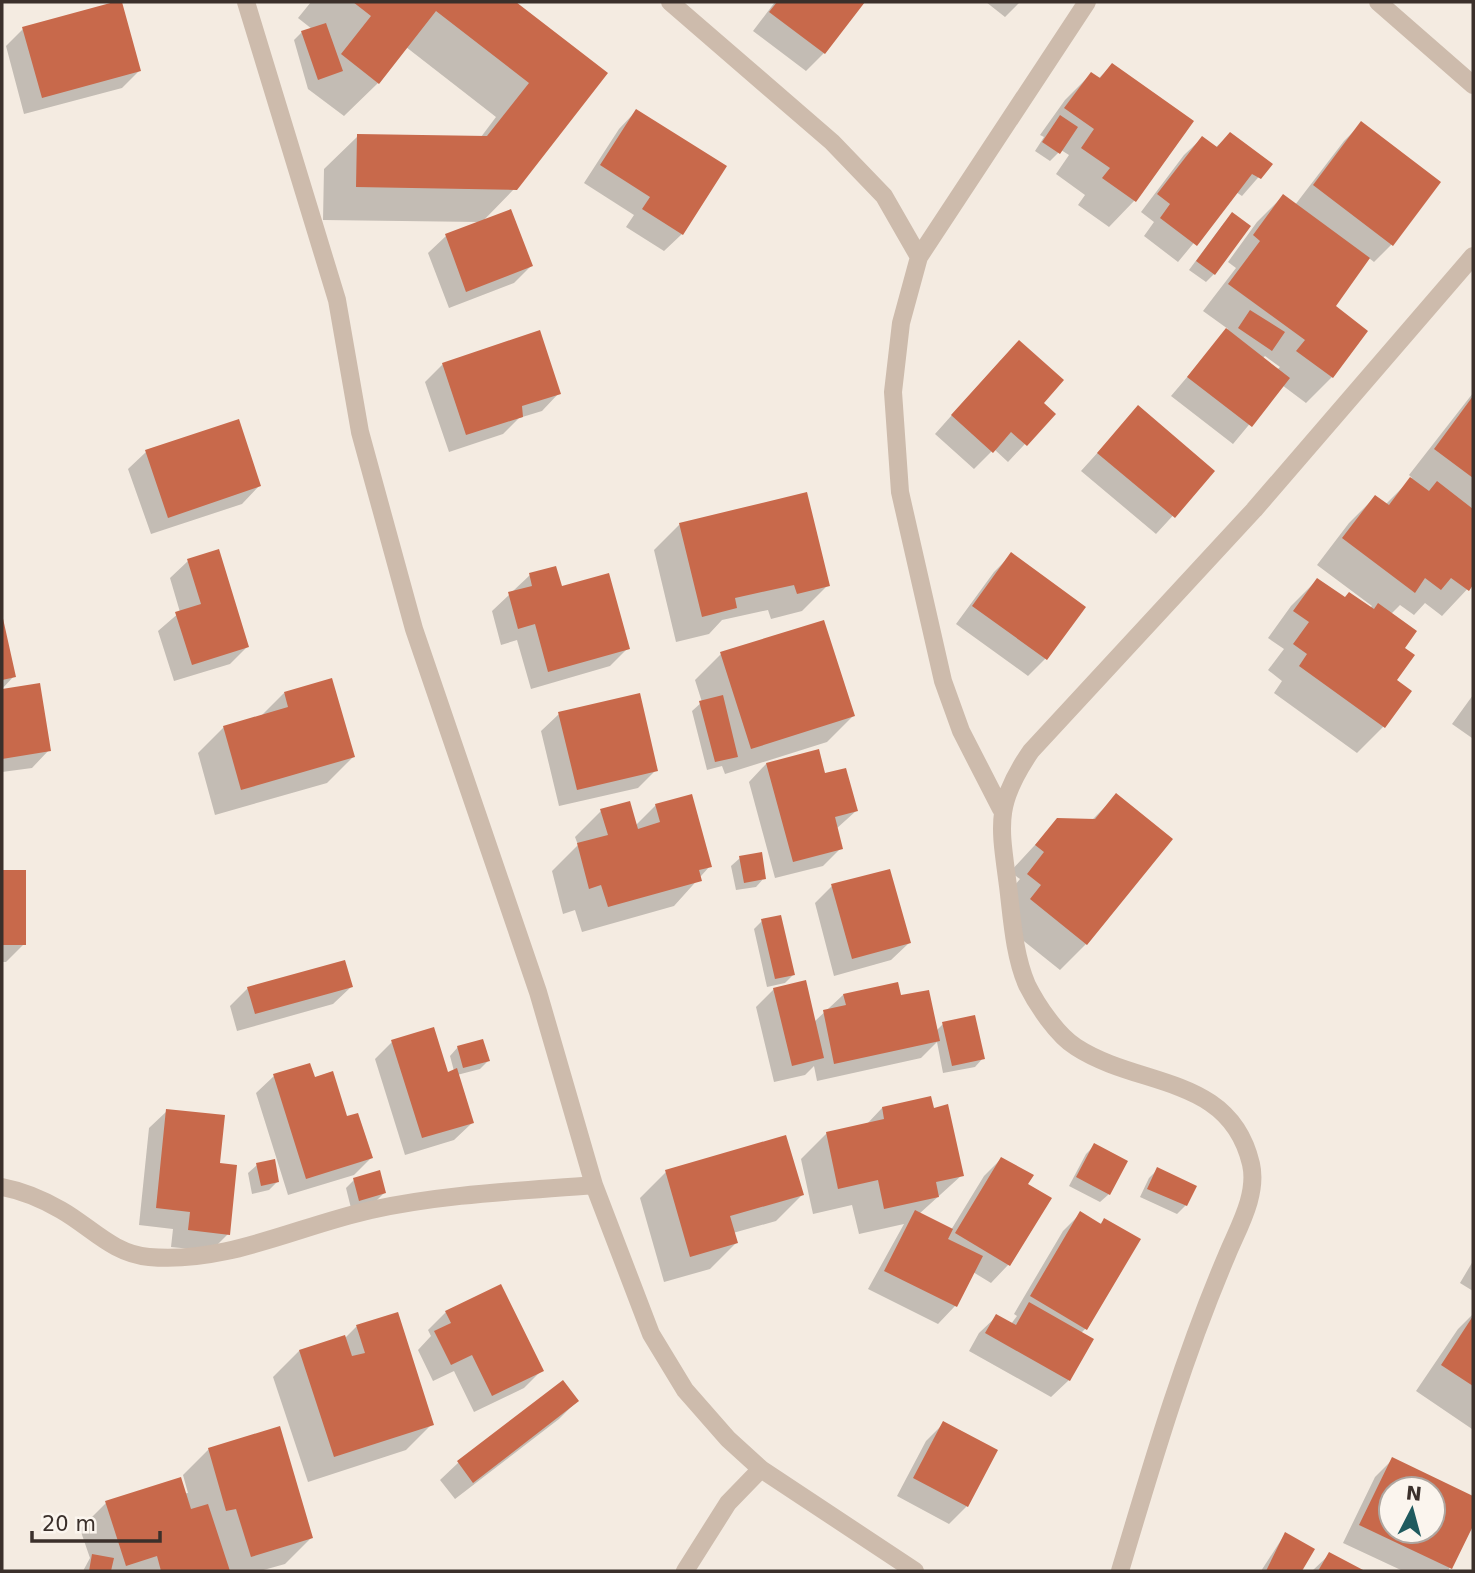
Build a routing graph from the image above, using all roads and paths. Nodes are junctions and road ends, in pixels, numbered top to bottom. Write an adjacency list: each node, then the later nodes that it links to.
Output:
1 (246, 2): 9 (street)
2 (670, 2): 7 (street)
3 (1087, 2): 7 (street)
4 (1378, 2): 5 (street)
5 (1473, 85)
6 (1473, 256): 8 (street)
7 (919, 257): 8 (street)
8 (1001, 809): 14 (street)
9 (594, 1185): 10 (street); 11 (street)
10 (2, 1187)
11 (761, 1469): 12 (street); 13 (street)
12 (685, 1571)
13 (915, 1571)
14 (1121, 1571)

